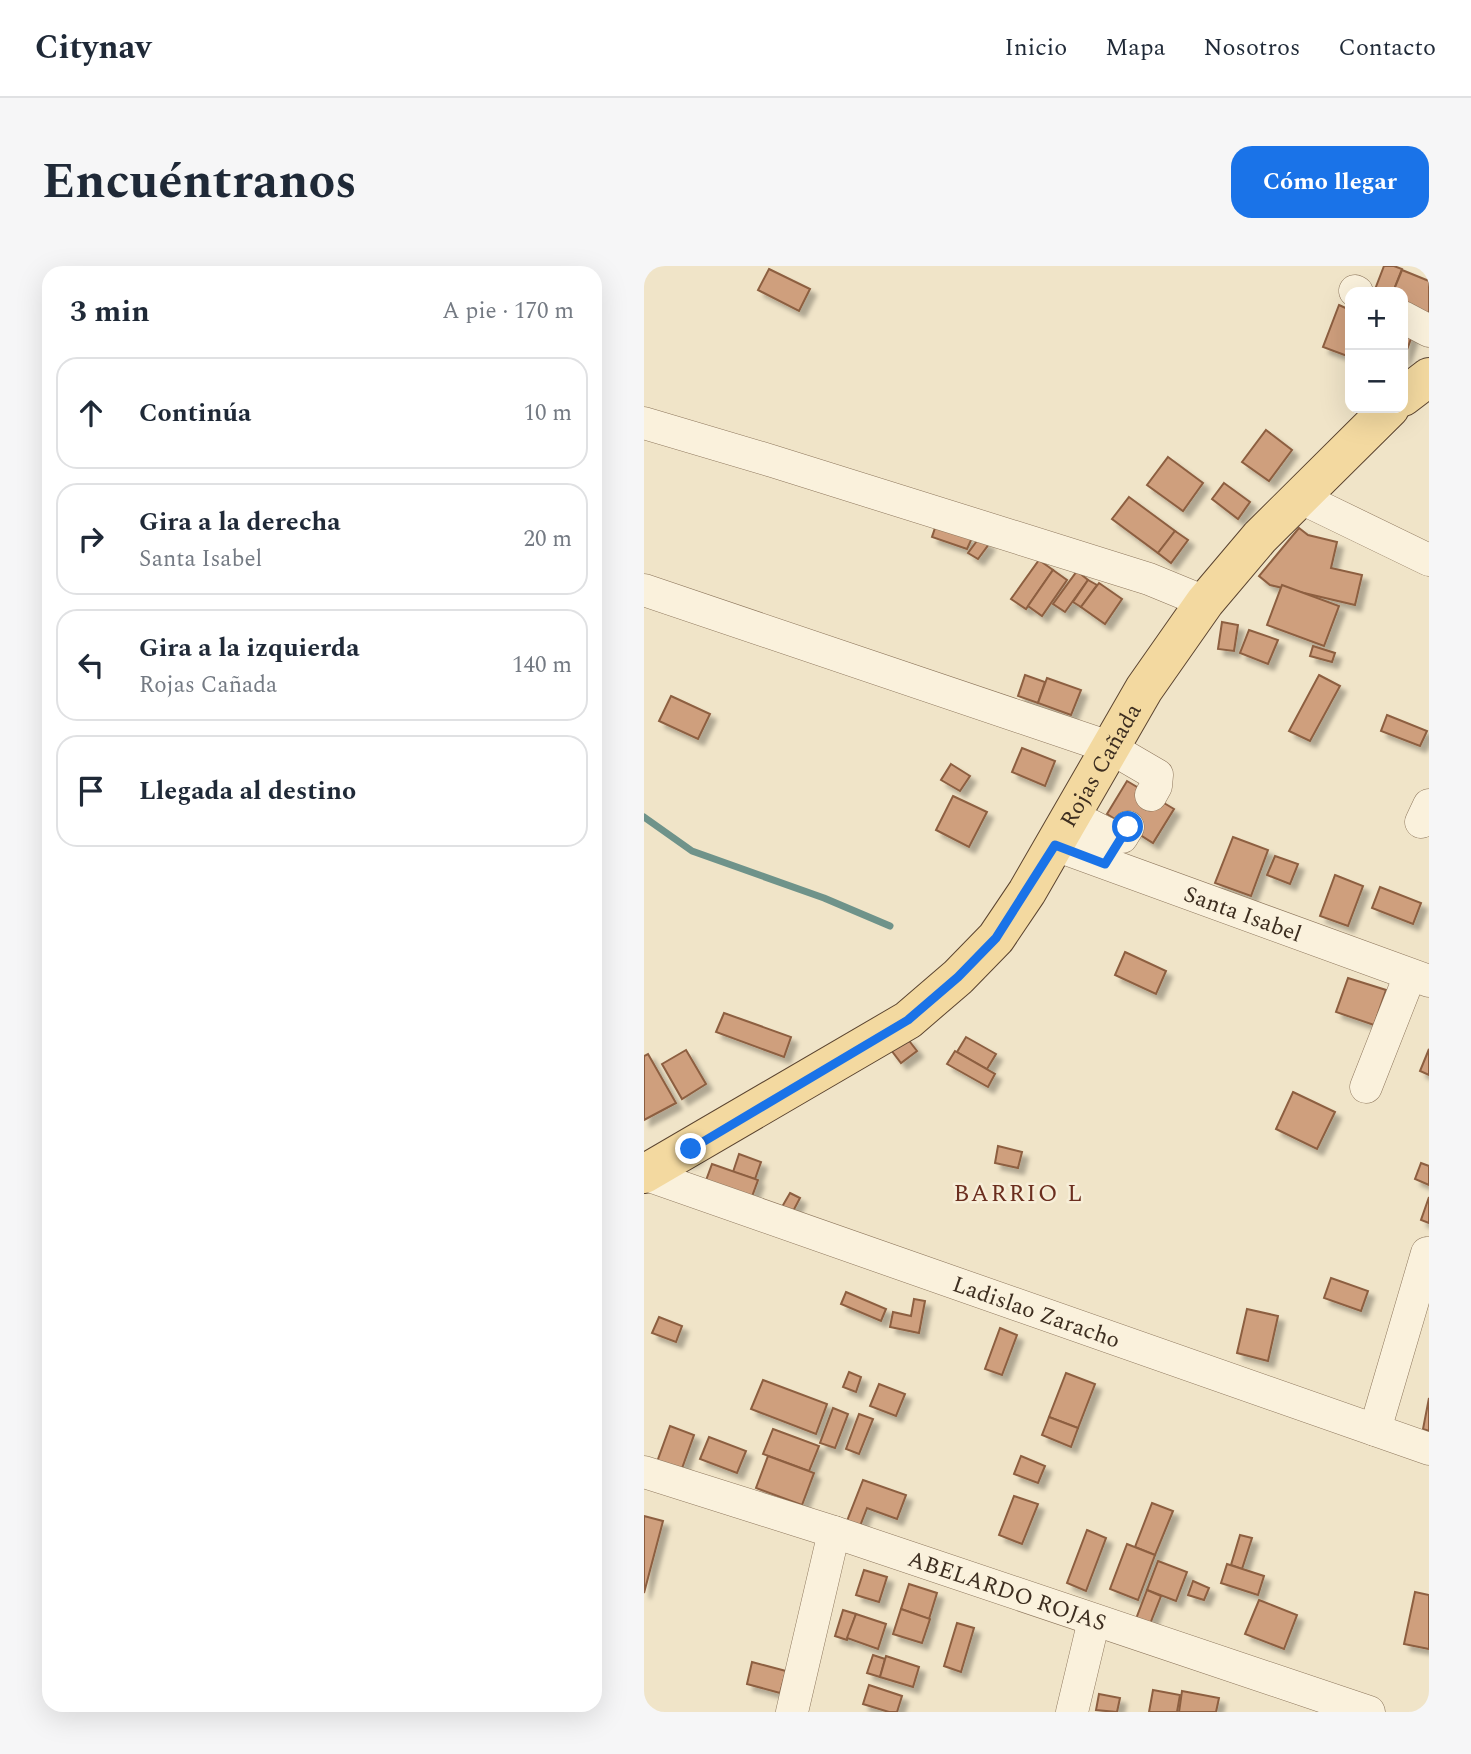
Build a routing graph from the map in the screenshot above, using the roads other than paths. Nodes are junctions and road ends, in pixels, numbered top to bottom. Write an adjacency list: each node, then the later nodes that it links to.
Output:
1 (1408, 320): 2 (street)
2 (1429, 331)
3 (1429, 377): 4 (main road)
4 (1408, 393)
5 (1385, 413): 7 (main road, Rojas Cañada)
6 (644, 423): 10 (street)
7 (1301, 498): 8 (street); 10 (main road, Rojas Cañada)
8 (1429, 560)
9 (644, 590): 11 (street)
10 (1205, 602): 11 (main road, Rojas Cañada)
11 (1109, 747): 12 (street); 13 (main road, Rojas Cañada)
12 (1151, 795)
13 (1064, 830): 14 (street, Santa Isabel); 14 (street); 17 (main road, Rojas Cañada)
14 (1105, 864): 15 (street, Santa Isabel)
15 (1420, 978): 16 (street)
16 (1366, 1087)
17 (644, 1174): 19 (street, Ladislao Zaracho)
18 (1426, 1253): 19 (street)
19 (1375, 1430): 20 (street, Ladislao Zaracho)
20 (1429, 1449)
21 (644, 1472): 22 (street, ABELARDO ROJAS)
22 (834, 1532): 23 (street, ABELARDO ROJAS); 25 (street)
23 (1094, 1620): 24 (street, ABELARDO ROJAS); 26 (street)
24 (1338, 1707): 27 (street, ABELARDO ROJAS)
25 (792, 1712)
26 (1072, 1712)
27 (1369, 1712)

